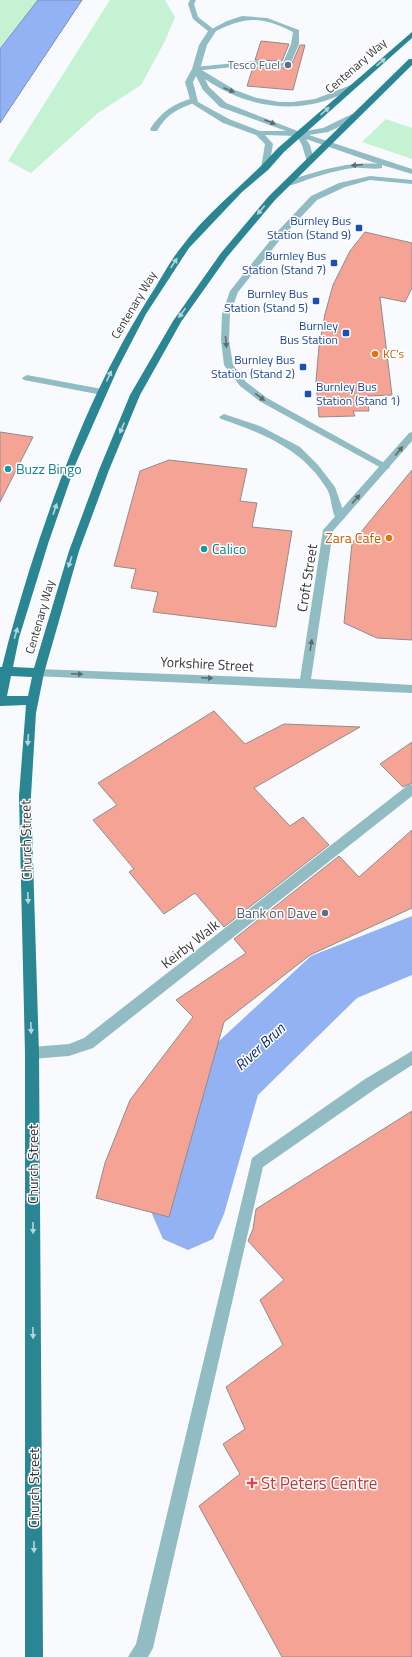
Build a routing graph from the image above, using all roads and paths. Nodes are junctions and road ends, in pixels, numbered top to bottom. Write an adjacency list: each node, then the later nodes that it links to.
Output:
1 (192, 2): 2 (street)
2 (212, 31): 5 (street); 5 (street)
3 (412, 34): 6 (main road, Centenary Way, one-way to 3)
4 (412, 61): 8 (main road, Centenary Way)
5 (196, 69): 6 (street, one-way to 6); 7 (street); 11 (street, one-way to 11)
6 (351, 87): 11 (main road, Centenary Way, one-way to 6)
7 (194, 100): 9 (street); 10 (street)
8 (355, 116): 11 (street); 12 (main road, Centenary Way)
9 (154, 129)
10 (258, 133): 11 (street); 14 (street)
11 (299, 134): 12 (street); 13 (street); 14 (main road, Centenary Way)
12 (326, 144): 13 (main road, Centenary Way); 15 (street)
13 (310, 160): 17 (main road, Centenary Way)
14 (265, 168): 19 (main road, Centenary Way, one-way to 14)
15 (411, 171): 17 (street, one-way to 17)
16 (412, 182): 22 (street, one-way to 22)
17 (289, 183): 25 (main road, Centenary Way, one-way to 25)
18 (27, 378): 19 (street)
19 (102, 392): 24 (main road, Centenary Way, one-way to 19)
20 (224, 417): 23 (street)
21 (412, 435): 22 (street, Croft Street, one-way to 21)
22 (385, 467): 23 (street, Croft Street, one-way to 22)
23 (340, 516): 26 (street, Croft Street, one-way to 23)
24 (3, 671): 25 (main road, Yorkshire Street); 28 (main road)
25 (38, 673): 26 (street, Yorkshire Street, one-way to 26); 29 (main road, Church Street)
26 (305, 684): 27 (street, Yorkshire Street)
27 (412, 689)
28 (0, 700): 29 (main road)
29 (33, 701): 31 (main road, Church Street, one-way to 31)
30 (412, 789): 31 (street, Keirby Walk)
31 (32, 1053): 33 (main road, Church Street, one-way to 33)
32 (412, 1058): 34 (street)
33 (34, 1657)
34 (137, 1657)

